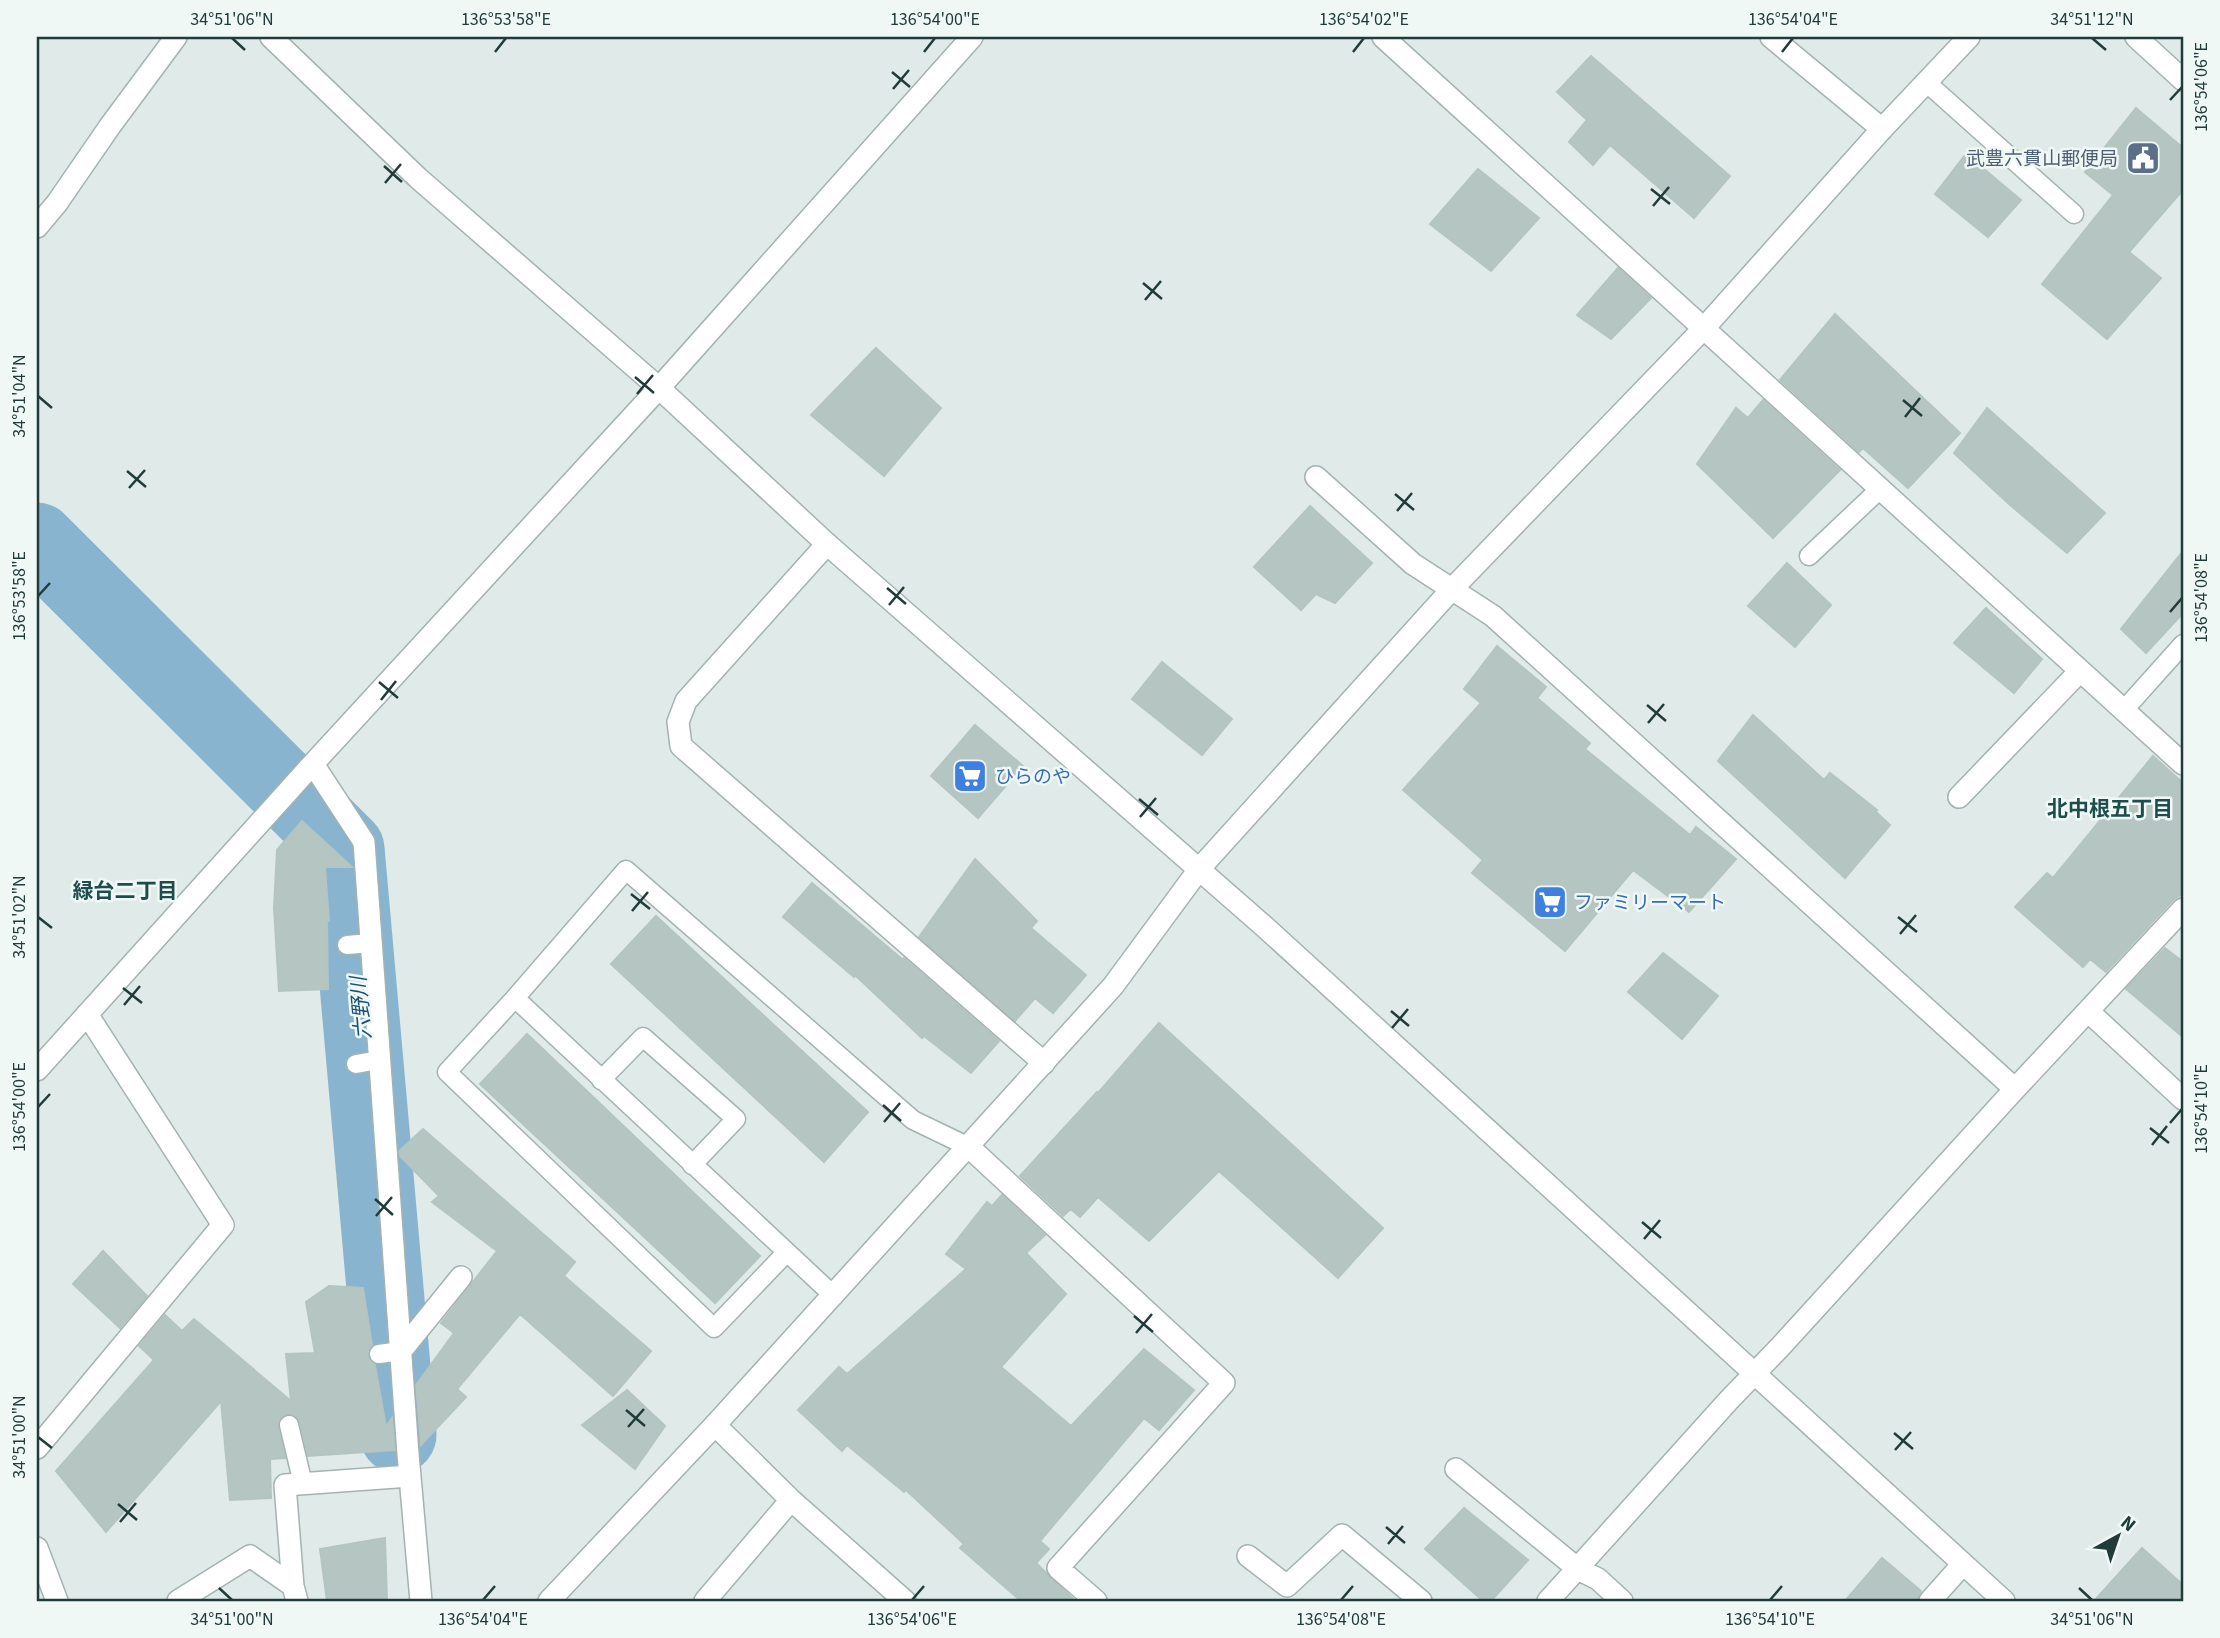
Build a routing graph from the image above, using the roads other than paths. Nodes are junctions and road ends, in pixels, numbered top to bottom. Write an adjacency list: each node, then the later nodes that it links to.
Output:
1 (176, 37): 12 (street)
2 (271, 37): 14 (street)
3 (972, 37): 14 (street)
4 (1383, 37): 13 (street)
5 (1771, 37): 10 (street)
6 (1969, 37): 9 (street)
7 (2136, 37): 8 (street)
8 (2183, 80)
9 (1926, 82): 10 (street); 11 (lane)
10 (1882, 129): 13 (street)
11 (2074, 214)
12 (37, 227)
13 (1705, 327): 16 (street); 19 (street)
14 (659, 388): 17 (street); 24 (street)
15 (1316, 477): 19 (street)
16 (1881, 488): 18 (lane); 21 (street)
17 (827, 544): 26 (street); 31 (street)
18 (1809, 556)
19 (1452, 589): 26 (street); 34 (street)
20 (2183, 644): 22 (lane)
21 (2080, 671): 22 (street); 25 (street)
22 (2123, 710): 23 (street)
23 (2183, 764)
24 (311, 765): 30 (street); 41 (street)
25 (1959, 797)
26 (1200, 869): 31 (street); 42 (street)
27 (2183, 909): 29 (street)
28 (515, 998): 33 (lane); 36 (lane); 38 (lane)
29 (2089, 1012): 34 (street); 35 (street)
30 (87, 1014): 32 (street); 45 (street)
31 (1044, 1063): 36 (street)
32 (37, 1070)
33 (601, 1080): 37 (lane); 37 (lane)
34 (2015, 1089): 42 (street)
35 (2183, 1099)
36 (969, 1147): 40 (street); 61 (street)
37 (692, 1165): 38 (lane)
38 (786, 1253): 40 (lane)
39 (461, 1277): 41 (street)
40 (834, 1296): 44 (street)
41 (390, 1353): 47 (street)
42 (1755, 1374): 52 (street); 53 (street)
43 (289, 1425): 48 (lane)
44 (715, 1425): 49 (street); 58 (street)
45 (37, 1448)
46 (1456, 1469): 53 (street)
47 (410, 1476): 48 (street); 57 (street)
48 (303, 1484): 54 (street)
49 (791, 1500): 59 (street); 60 (street)
50 (37, 1548): 55 (street)
51 (1248, 1556): 62 (street)
52 (1963, 1564): 65 (street); 66 (street)
53 (1578, 1569): 63 (street); 64 (street)
54 (295, 1594): 56 (street)
55 (57, 1601)
56 (178, 1601)
57 (421, 1601)
58 (549, 1601)
59 (705, 1601)
60 (905, 1601)
61 (1096, 1601)
62 (1421, 1601)
63 (1548, 1601)
64 (1622, 1601)
65 (1930, 1601)
66 (2004, 1601)

